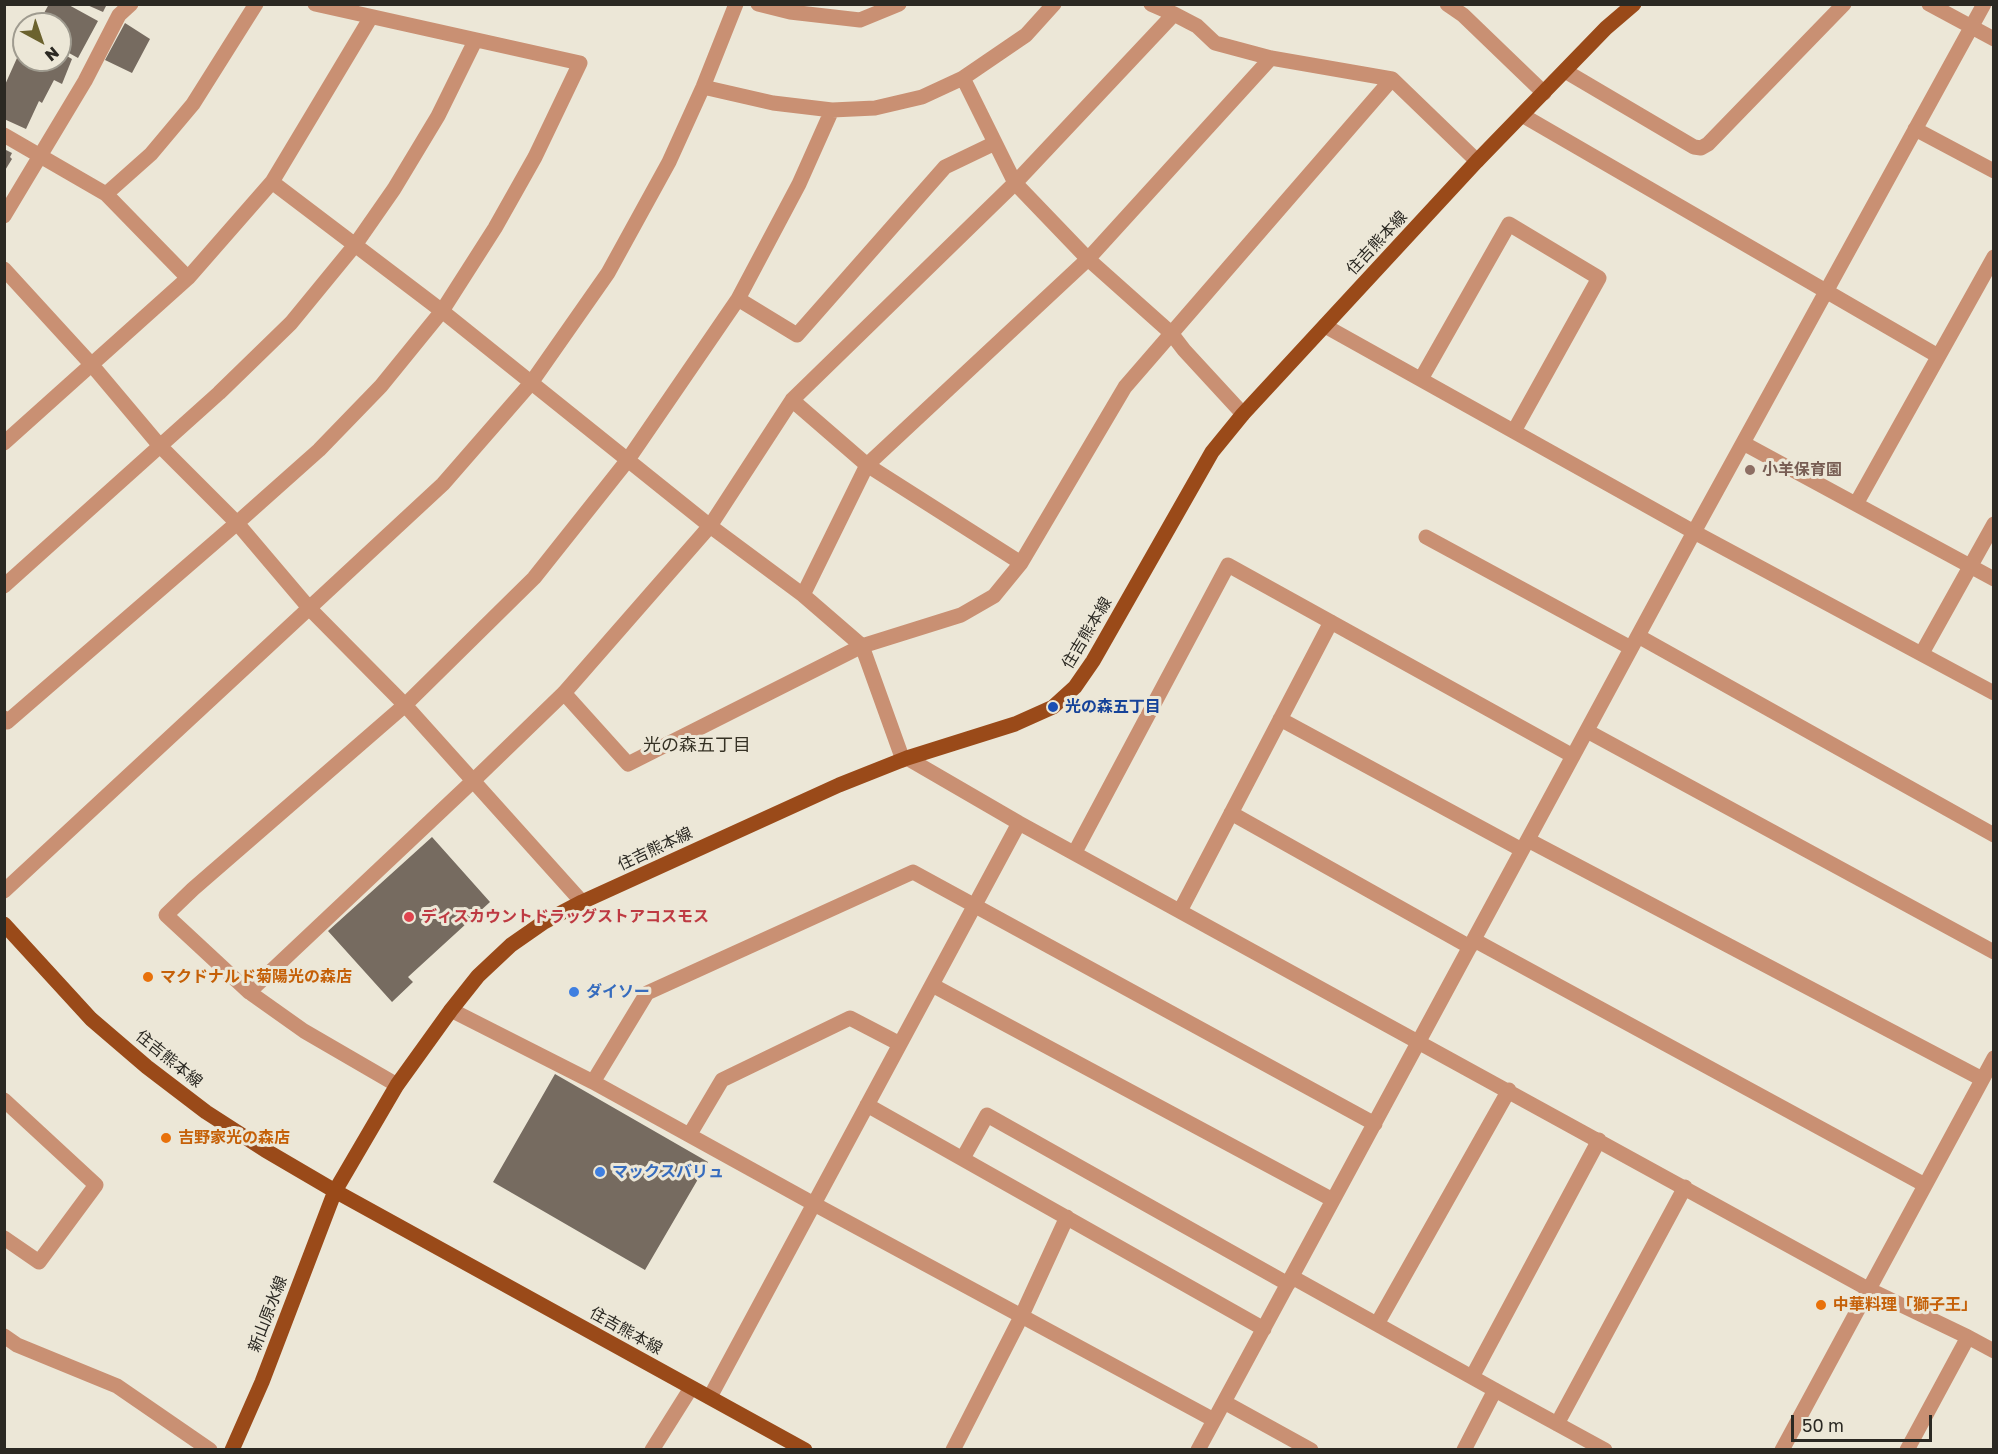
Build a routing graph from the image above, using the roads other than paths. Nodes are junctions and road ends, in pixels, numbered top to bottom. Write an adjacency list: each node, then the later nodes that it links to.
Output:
1 (131, 4): 30 (street)
2 (255, 4): 35 (street)
3 (315, 4): 15 (street)
4 (736, 4): 23 (street)
5 (758, 4): 6 (street)
6 (899, 4)
7 (1054, 4): 21 (street)
8 (1151, 4): 14 (street)
9 (1447, 4): 24 (street)
10 (1634, 4): 20 (main road, 住吉熊本線)
11 (1844, 4): 20 (street)
12 (1929, 4): 16 (street)
13 (1984, 4): 16 (street)
14 (1174, 14): 19 (street); 34 (street)
15 (371, 17): 18 (street); 33 (street)
16 (1971, 26): 17 (street); 27 (street)
17 (1994, 39)
18 (475, 40): 37 (street); 44 (street)
19 (1271, 58): 22 (street); 39 (street)
20 (1565, 71): 24 (main road, 住吉熊本線)
21 (963, 78): 25 (street); 29 (street)
22 (1392, 79): 31 (street); 46 (street)
23 (703, 87): 25 (street); 50 (street)
24 (1544, 93): 26 (main road, 住吉熊本線)
25 (832, 110): 43 (street)
26 (1522, 115): 31 (main road, 住吉熊本線); 42 (street)
27 (1915, 129): 32 (street); 42 (street)
28 (4, 135): 30 (street)
29 (995, 143): 34 (street); 43 (street)
30 (40, 156): 35 (street); 36 (street)
31 (1477, 161): 45 (main road, 住吉熊本線)
32 (1994, 171)
33 (272, 182): 37 (street); 41 (street)
34 (1015, 183): 39 (street); 51 (street)
35 (106, 194): 41 (street)
36 (4, 216)
37 (355, 245): 44 (street); 56 (street)
38 (1994, 257): 47 (street)
39 (1088, 260): 46 (street); 58 (street)
40 (4, 269): 48 (street)
41 (188, 278): 48 (street)
42 (1826, 291): 47 (street); 54 (street)
43 (738, 299): 57 (street)
44 (442, 311): 50 (street); 60 (street)
45 (1325, 326): 49 (street); 52 (main road, 住吉熊本線)
46 (1171, 333): 52 (street); 65 (street)
47 (1938, 356): 59 (street)
48 (91, 364): 55 (street); 56 (street)
49 (1421, 379): 53 (street); 53 (street)
50 (531, 382): 57 (street); 70 (street)
51 (792, 400): 58 (street); 62 (street)
52 (1242, 414): 82 (main road, 住吉熊本線)
53 (1514, 431): 63 (street)
54 (1743, 442): 59 (street); 63 (street)
55 (4, 443)
56 (160, 446): 60 (street); 68 (street)
57 (627, 461): 62 (street); 77 (street)
58 (867, 465): 65 (street); 69 (street)
59 (1856, 504): 66 (street)
60 (237, 523): 70 (street); 78 (street)
61 (1994, 524): 66 (street)
62 (710, 526): 69 (street); 75 (street)
63 (1694, 532): 72 (street); 74 (street)
64 (1426, 537): 72 (street)
65 (1021, 563): 73 (street)
66 (1970, 566): 67 (street); 74 (street)
67 (1994, 579)
68 (4, 586)
69 (803, 595): 73 (street)
70 (310, 609): 77 (street); 89 (street)
71 (1331, 622): 79 (street); 81 (street); 88 (street)
72 (1635, 642): 80 (street); 86 (street)
73 (862, 646): 75 (street); 82 (street)
74 (1922, 653): 76 (street)
75 (564, 693): 83 (street)
76 (1994, 693)
77 (405, 705): 83 (street); 97 (street)
78 (4, 718)
79 (1280, 719): 84 (street); 87 (street)
80 (1587, 731): 81 (street); 95 (street)
81 (1573, 756): 87 (street)
82 (905, 759): 85 (street); 90 (main road, 住吉熊本線)
83 (474, 780): 90 (street); 97 (street)
84 (1231, 813): 92 (street); 94 (street)
85 (1019, 823): 88 (street); 91 (street)
86 (1994, 835)
87 (1525, 845): 94 (street); 102 (street)
88 (1075, 852): 92 (street)
89 (4, 891)
90 (582, 902): 98 (main road, 住吉熊本線)
91 (975, 905): 96 (street); 103 (street); 108 (street)
92 (1180, 910): 99 (street)
93 (4, 924): 114 (main road, 住吉熊本線)
94 (1472, 944): 99 (street); 112 (street)
95 (1994, 952)
96 (932, 985): 100 (street); 115 (street)
97 (249, 992): 104 (street)
98 (451, 1010): 103 (street); 104 (main road, 住吉熊本線)
99 (1420, 1041): 105 (street); 108 (street)
100 (900, 1044): 107 (street); 109 (street)
101 (1994, 1058): 102 (street)
102 (1982, 1079): 112 (street)
103 (593, 1082): 109 (street)
104 (397, 1085): 114 (main road, 住吉熊本線)
105 (1509, 1090): 110 (street); 122 (street)
106 (4, 1100): 118 (street)
107 (867, 1105): 111 (street); 116 (street)
108 (1375, 1124): 115 (street)
109 (690, 1134): 116 (street)
110 (1599, 1140): 113 (street); 127 (street)
111 (963, 1158): 117 (street); 119 (street)
112 (1925, 1185): 120 (street)
113 (1685, 1187): 120 (street); 133 (street)
114 (335, 1191): 128 (main road, 住吉熊本線); 135 (main road, 新山原水線)
115 (1333, 1200): 119 (street)
116 (814, 1204): 121 (street); 130 (street)
117 (1067, 1218): 121 (street); 123 (street)
118 (4, 1238)
119 (1290, 1281): 122 (street); 123 (street)
120 (1868, 1288): 125 (street); 143 (street)
121 (1022, 1315): 132 (street); 138 (street)
122 (1377, 1324): 127 (street)
123 (1264, 1329): 131 (street)
124 (4, 1336): 134 (street)
125 (1968, 1336): 126 (street); 144 (street)
126 (1994, 1351)
127 (1472, 1377): 129 (street)
128 (691, 1388): 130 (main road, 住吉熊本線); 136 (street)
129 (1495, 1390): 133 (street); 141 (street)
130 (710, 1397): 137 (main road, 住吉熊本線)
131 (1224, 1402): 132 (street); 140 (street)
132 (1214, 1420): 139 (street)
133 (1557, 1424): 142 (street)
134 (210, 1449)
135 (232, 1449)
136 (652, 1449)
137 (805, 1449)
138 (953, 1449)
139 (1198, 1449)
140 (1311, 1449)
141 (1464, 1449)
142 (1605, 1449)
143 (1782, 1449)
144 (1907, 1449)

